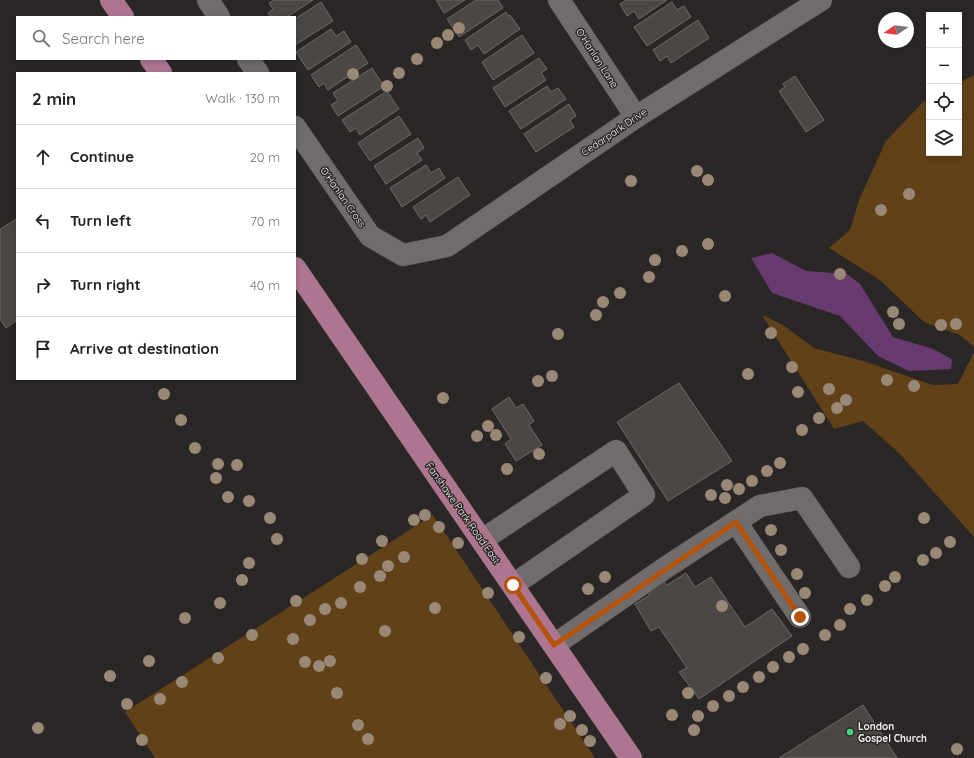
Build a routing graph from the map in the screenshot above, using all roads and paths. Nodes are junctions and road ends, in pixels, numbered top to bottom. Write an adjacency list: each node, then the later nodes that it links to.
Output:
1 (111, 0): 5 (main road)
2 (208, 0): 6 (street)
3 (559, 0): 11 (street, O'Hanlan Lane)
4 (821, 0): 11 (street, Cedarpark Drive)
5 (122, 16)
6 (218, 16)
7 (152, 60): 9 (main road)
8 (249, 60): 10 (street)
9 (160, 72)
10 (257, 72)
11 (636, 117): 13 (street, Cedarpark Drive)
12 (296, 128): 13 (street, O'Hanlan Cross)
13 (403, 255)
14 (296, 269): 16 (main road, Fanshawe Park Road East)
15 (736, 522): 17 (street); 19 (street); 20 (street)
16 (482, 540): 18 (main road, Fanshawe Park Road East); 18 (street)
17 (849, 567)
18 (513, 585): 20 (main road, Fanshawe Park Road East)
19 (800, 617)
20 (554, 645): 21 (main road, Fanshawe Park Road East)
21 (631, 758)

